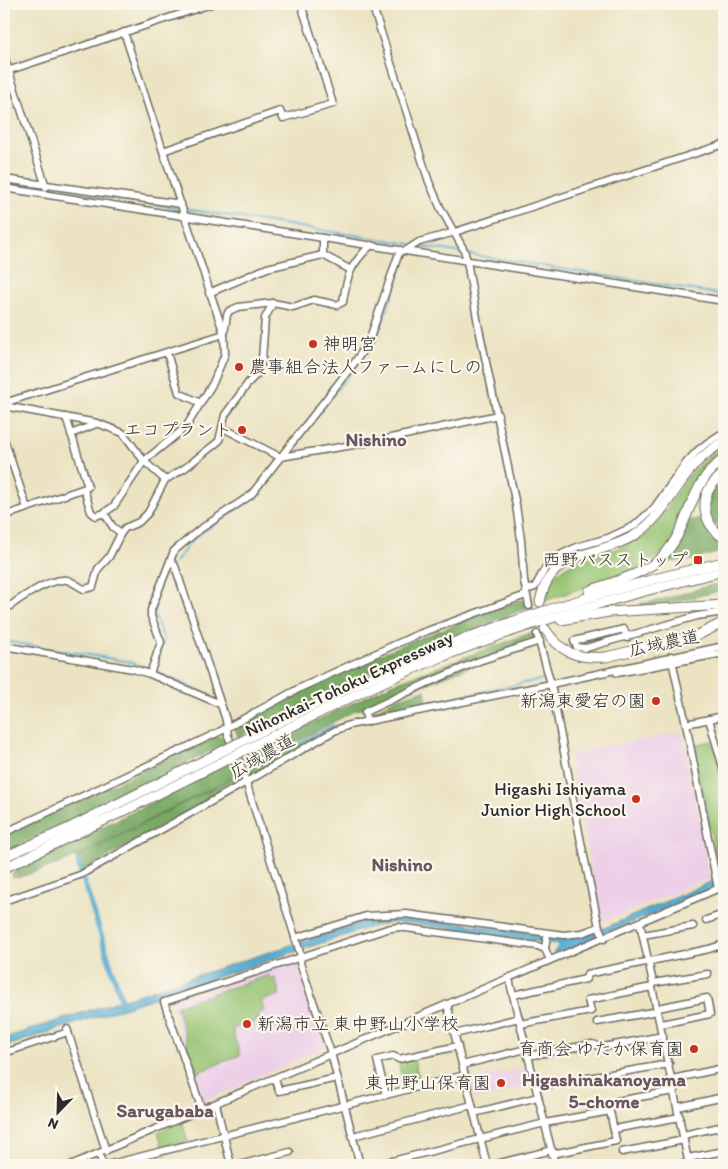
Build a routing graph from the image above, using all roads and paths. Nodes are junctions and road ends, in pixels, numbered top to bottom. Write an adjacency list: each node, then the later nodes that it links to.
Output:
1 (211, 4): 4 (street)
2 (301, 4): 8 (street)
3 (372, 4): 15 (street)
4 (124, 32): 6 (street); 8 (street)
5 (4, 56): 6 (street)
6 (6, 71): 10 (street)
7 (724, 144): 15 (street)
8 (163, 151): 13 (street)
9 (4, 179): 10 (street)
10 (45, 185): 12 (street); 13 (street)
11 (4, 188): 12 (street)
12 (50, 195): 14 (street)
13 (180, 204): 14 (street)
14 (185, 216): 16 (street); 22 (street)
15 (455, 232): 18 (street); 20 (street)
16 (323, 238): 17 (street); 19 (street)
17 (371, 246): 18 (street); 21 (street)
18 (403, 251): 20 (street); 37 (street)
19 (322, 255): 21 (street); 22 (street)
20 (467, 261): 23 (street); 29 (street)
21 (351, 270): 24 (street)
22 (209, 293): 25 (street)
23 (724, 300)
24 (273, 303): 25 (street); 32 (street)
25 (224, 334): 26 (street); 27 (street)
26 (167, 353): 27 (street); 28 (street)
27 (201, 403): 39 (street)
28 (4, 404): 30 (street)
29 (498, 415): 37 (street); 51 (street)
30 (66, 417): 31 (street); 34 (street)
31 (97, 424): 34 (street); 39 (street)
32 (222, 428): 37 (street); 41 (street)
33 (724, 432): 51 (street)
34 (71, 434): 42 (street)
35 (4, 439): 43 (street)
36 (724, 441): 52 (highway)
37 (280, 457): 48 (street)
38 (724, 459): 58 (highway)
39 (144, 460): 41 (street); 44 (street)
40 (724, 474): 47 (highway)
41 (165, 480): 46 (street)
42 (84, 489): 43 (street); 44 (street)
43 (27, 508): 45 (street)
44 (104, 513): 46 (street)
45 (4, 516)
46 (121, 533): 55 (street)
47 (724, 538)
48 (171, 561): 66 (street); 68 (street)
49 (724, 562): 58 (highway, Nihonkai-Tohoku Expressway)
50 (724, 571): 65 (highway, Nihonkai-Tohoku Expressway)
51 (526, 593): 54 (street); 73 (street)
52 (540, 602)
53 (724, 605): 65 (highway)
54 (529, 606)
55 (4, 611)
56 (724, 612): 60 (street)
57 (724, 622): 59 (highway)
58 (496, 627): 74 (highway, Nihonkai-Tohoku Expressway)
59 (541, 635): 67 (street); 71 (street)
60 (627, 638): 60 (street)
61 (4, 646): 66 (street)
62 (724, 646): 64 (street, 広域農道)
63 (724, 653): 64 (street, 広域農道)
64 (672, 660): 67 (street, 広域農道); 72 (street)
65 (432, 661): 74 (highway, Nihonkai-Tohoku Expressway)
66 (150, 674): 68 (street)
67 (551, 684): 71 (street, 広域農道); 93 (street)
68 (220, 704): 73 (street)
69 (724, 716): 70 (street)
70 (709, 720): 72 (street); 76 (street)
71 (367, 722): 79 (street, 広域農道)
72 (686, 724): 84 (street)
73 (226, 727): 79 (street); 80 (street)
74 (254, 740): 77 (highway, Nihonkai-Tohoku Expressway, bridge)
75 (724, 745): 76 (street)
76 (717, 746): 78 (street)
77 (211, 762): 82 (highway, Nihonkai-Tohoku Expressway); 83 (highway, Nihonkai-Tohoku Expressway)
78 (724, 771)
79 (245, 783): 85 (street, 広域農道); 98 (street)
80 (4, 834): 81 (street)
81 (6, 845)
82 (4, 858)
83 (4, 868)
84 (721, 888): 89 (street)
85 (4, 902)
86 (724, 914): 88 (street)
87 (407, 915): 91 (street)
88 (706, 920)
89 (640, 923): 96 (street); 97 (street)
90 (473, 924): 94 (street); 95 (street); 98 (street)
91 (408, 925)
92 (693, 926): 96 (street)
93 (600, 928): 95 (street); 97 (street)
94 (476, 935): 100 (street); 101 (street)
95 (547, 935): 100 (street)
96 (643, 935): 103 (street)
97 (603, 938): 102 (street)
98 (295, 939): 101 (street)
99 (724, 944): 103 (street)
100 (546, 946): 102 (street)
101 (300, 955): 118 (street); 137 (street)
102 (550, 960): 105 (street)
103 (648, 962): 106 (street); 107 (street)
104 (708, 974): 106 (street)
105 (509, 979): 107 (street); 108 (street)
106 (652, 985): 109 (street); 110 (street)
107 (513, 995): 110 (street)
108 (447, 1004): 113 (street); 118 (street)
109 (658, 1010): 111 (street); 112 (street); 112 (street)
110 (519, 1021): 113 (street); 116 (street)
111 (597, 1022)
112 (661, 1024): 114 (street)
113 (455, 1034): 115 (street)
114 (663, 1036): 119 (street); 120 (street)
115 (458, 1046): 121 (street); 129 (street)
116 (526, 1049): 119 (street); 121 (street)
117 (4, 1053): 148 (street)
118 (331, 1053): 124 (street); 125 (street)
119 (528, 1056): 127 (street)
120 (669, 1064): 126 (street); 127 (street)
121 (462, 1065): 123 (street)
122 (724, 1068): 126 (street)
123 (465, 1075): 129 (street); 135 (street)
124 (337, 1078): 125 (street); 134 (street)
125 (275, 1079): 133 (street)
126 (672, 1079): 128 (street)
127 (536, 1087): 130 (street)
128 (674, 1091): 132 (street); 136 (street)
129 (386, 1095): 134 (street)
130 (538, 1097): 138 (street); 140 (street)
131 (724, 1097): 136 (street)
132 (617, 1101)
133 (216, 1104): 137 (street); 143 (street)
134 (344, 1105): 143 (street); 144 (street)
135 (472, 1105): 138 (street); 144 (street)
136 (678, 1107): 139 (street)
137 (202, 1110): 148 (street)
138 (474, 1113): 146 (street)
139 (680, 1117): 142 (street); 145 (street)
140 (545, 1123): 142 (street); 146 (street); 150 (street)
141 (724, 1126): 145 (street)
142 (614, 1129): 150 (street)
143 (223, 1136): 155 (street); 156 (street)
144 (353, 1136): 158 (street)
145 (684, 1137): 151 (street); 152 (street)
146 (480, 1138): 159 (street); 160 (street)
147 (724, 1151): 152 (street)
148 (103, 1152): 153 (street); 154 (street)
149 (290, 1152): 157 (street)
150 (552, 1152): 161 (street); 162 (street)
151 (622, 1152)
152 (689, 1162): 163 (street)
153 (71, 1165)
154 (103, 1165)
155 (107, 1165)
156 (231, 1165)
157 (239, 1165)
158 (360, 1165)
159 (376, 1165)
160 (487, 1165)
161 (492, 1165)
162 (555, 1165)
163 (679, 1165)

